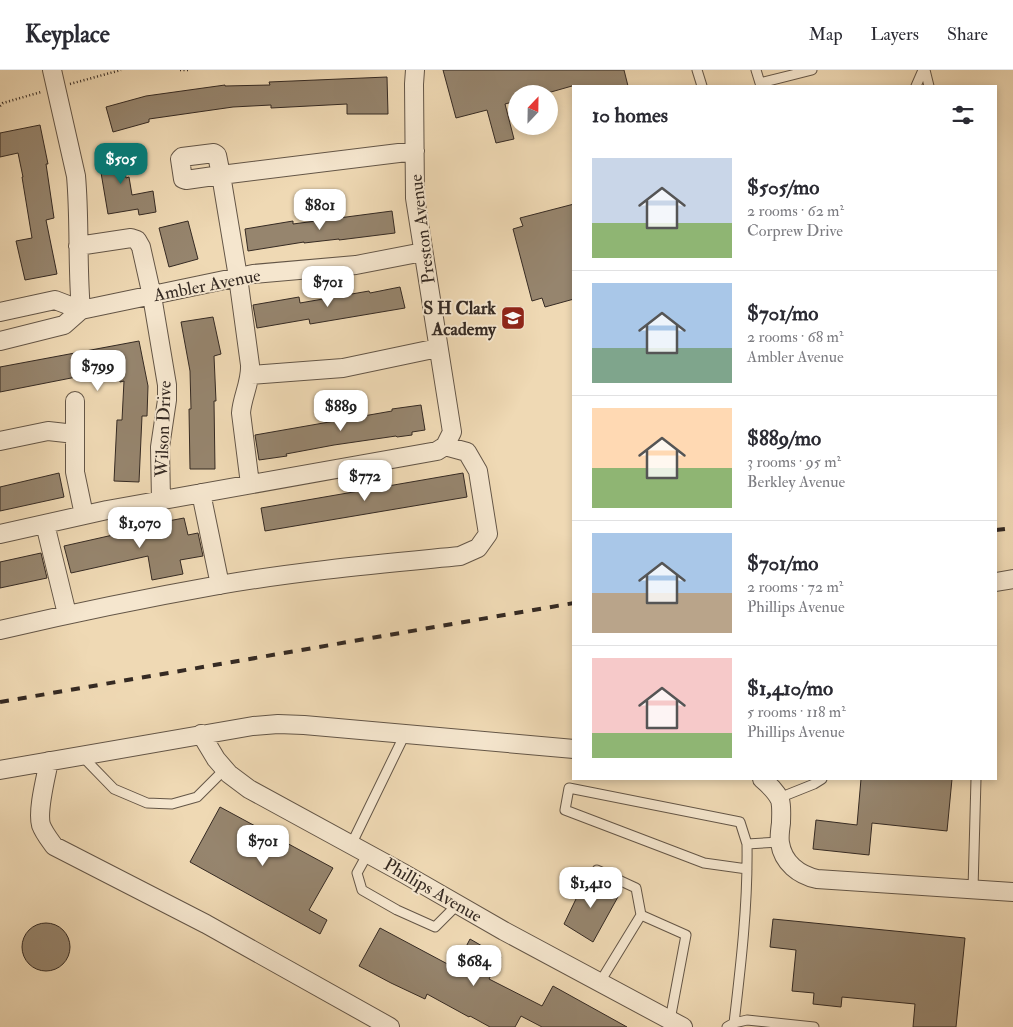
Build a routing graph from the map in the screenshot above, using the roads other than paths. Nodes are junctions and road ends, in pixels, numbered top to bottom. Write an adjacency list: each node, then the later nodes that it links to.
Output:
1 (52, 70): 11 (street)
2 (415, 70): 10 (street, Preston Avenue)
3 (697, 70): 7 (lane)
4 (756, 70): 5 (lane)
5 (812, 70)
6 (924, 70): 8 (lane); 9 (lane)
7 (702, 85)
8 (916, 85)
9 (929, 85)
10 (414, 151): 12 (street, Preston Avenue); 13 (street)
11 (78, 246): 14 (street, Wilson Drive); 15 (street)
12 (423, 252): 13 (street, Ambler Avenue); 18 (street, Preston Avenue)
13 (238, 277): 14 (street, Ambler Avenue); 19 (street)
14 (152, 296): 15 (street, Ambler Avenue); 26 (street, Wilson Drive)
15 (81, 310): 16 (street); 17 (street, Ambler Avenue)
16 (0, 312)
17 (0, 341)
18 (438, 348): 19 (street); 23 (street, Preston Avenue)
19 (251, 375): 24 (street)
20 (75, 400): 21 (street)
21 (75, 434): 22 (street); 27 (street)
22 (0, 441)
23 (445, 446): 24 (street); 32 (street)
24 (250, 484): 25 (street)
25 (201, 493): 26 (street); 32 (street)
26 (161, 500): 27 (street)
27 (84, 515): 28 (street)
28 (45, 524): 29 (street); 33 (street)
29 (0, 534)
30 (1013, 579): 31 (street)
31 (997, 582)
32 (220, 585): 33 (street)
33 (67, 614): 34 (street)
34 (0, 630)
35 (201, 734): 36 (street); 38 (street); 40 (street, Phillips Avenue)
36 (405, 734): 37 (street); 47 (lane)
37 (572, 749)
38 (81, 755): 39 (street); 40 (lane)
39 (49, 761): 41 (street); 59 (street)
40 (225, 769): 47 (street, Phillips Avenue)
41 (0, 770)
42 (763, 780): 45 (street)
43 (820, 780): 45 (lane)
44 (976, 780): 52 (lane)
45 (779, 798): 46 (street)
46 (780, 842): 48 (lane); 52 (street)
47 (351, 844): 49 (street, Phillips Avenue)
48 (747, 844): 51 (lane); 51 (lane)
49 (368, 853): 54 (street, Phillips Avenue); 54 (lane)
50 (598, 870): 55 (lane)
51 (747, 870): 58 (lane)
52 (973, 890): 53 (street)
53 (1013, 892)
54 (458, 904): 56 (street, Phillips Avenue)
55 (641, 915): 56 (lane); 57 (lane)
56 (600, 982): 57 (street, Phillips Avenue)
57 (673, 1025)
58 (731, 1025): 60 (lane)
59 (390, 1027)
60 (814, 1027)

